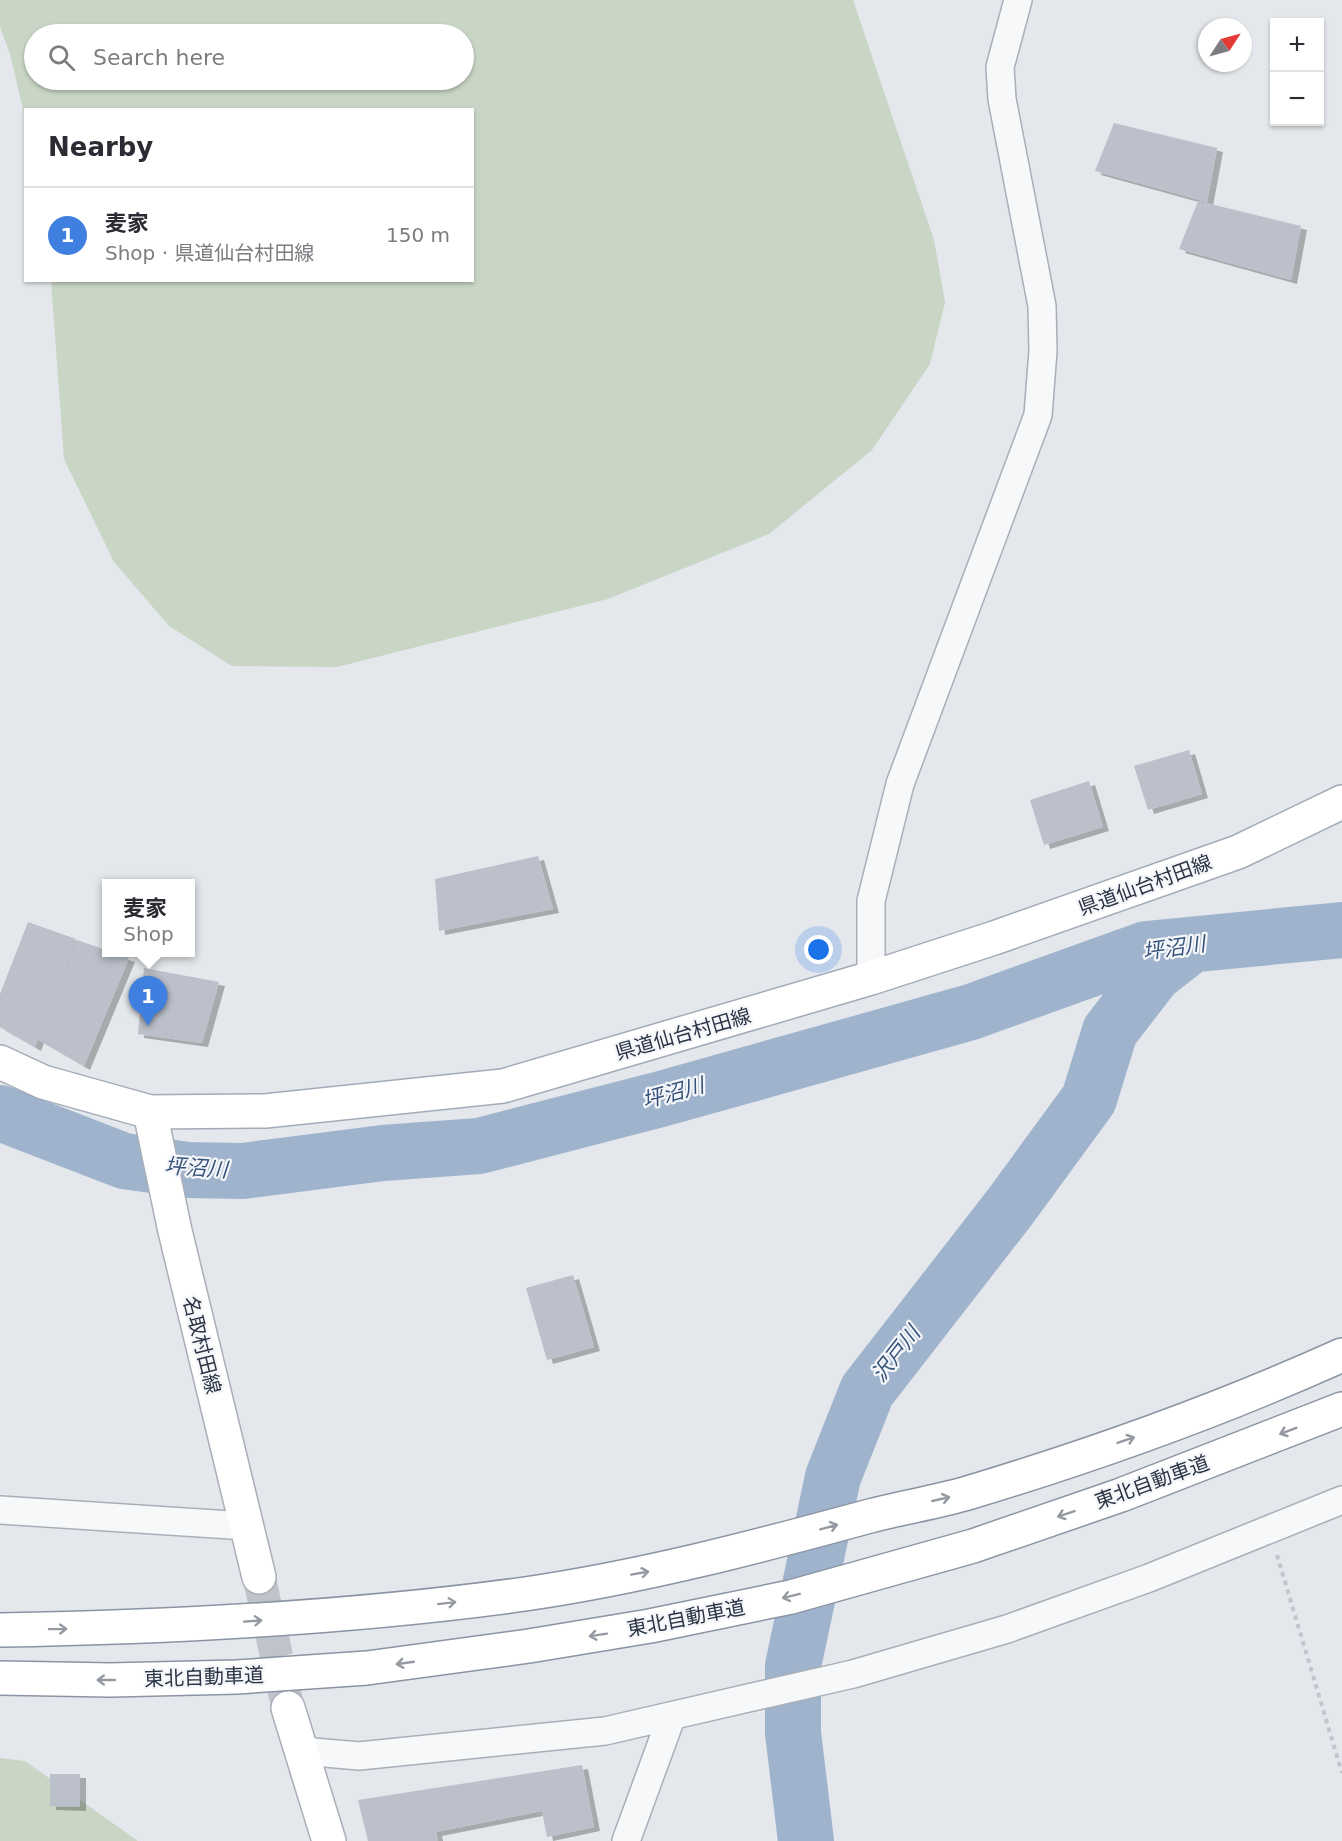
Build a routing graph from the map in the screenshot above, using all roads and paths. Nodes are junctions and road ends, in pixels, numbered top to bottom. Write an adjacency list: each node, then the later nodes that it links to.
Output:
1 (1018, 0): 3 (street)
2 (1342, 802): 3 (main road, 県道仙台村田線)
3 (871, 978): 5 (main road, 県道仙台村田線)
4 (0, 1062): 5 (main road, 県道仙台村田線)
5 (151, 1118): 10 (main road, 名取村田線)
6 (1342, 1355): 13 (main road, one-way to 6)
7 (1342, 1409): 14 (main road, 東北自動車道, one-way to 14)
8 (1342, 1500): 11 (street)
9 (0, 1510): 10 (street)
10 (246, 1526): 12 (main road, 名取村田線)
11 (1269, 1528): 16 (street); 18 (path)
12 (259, 1577)
13 (0, 1630)
14 (0, 1678)
15 (288, 1708): 17 (main road)
16 (671, 1718): 17 (street); 20 (street)
17 (302, 1750): 19 (main road)
18 (1342, 1773)
19 (329, 1841)
20 (626, 1841)

